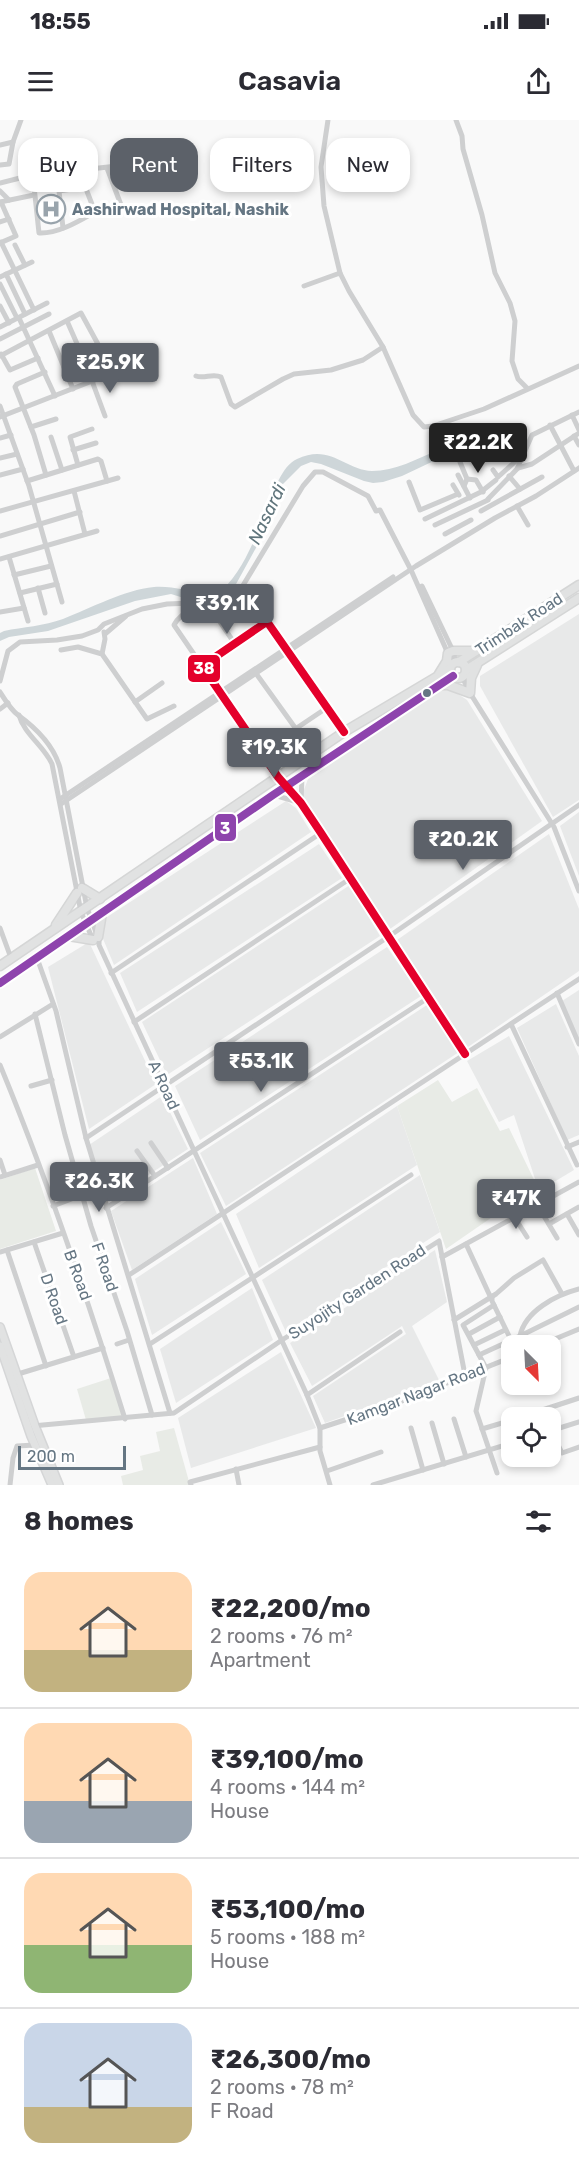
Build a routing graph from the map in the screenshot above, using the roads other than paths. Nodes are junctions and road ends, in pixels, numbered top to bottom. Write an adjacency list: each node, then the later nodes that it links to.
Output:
1 (21, 120): 4 (street)
2 (328, 120): 28 (street)
3 (456, 120): 54 (street)
4 (13, 142): 5 (street); 6 (street)
5 (0, 145)
6 (0, 165)
7 (110, 167): 8 (street)
8 (107, 168): 9 (street); 19 (street)
9 (98, 169)
10 (18, 179): 11 (street)
11 (0, 183)
12 (0, 191): 17 (street)
13 (34, 192): 16 (street)
14 (59, 192): 22 (street)
15 (87, 192): 19 (street)
16 (34, 195): 17 (street); 22 (street)
17 (9, 200): 18 (street)
18 (1, 202): 20 (street)
19 (95, 212): 22 (street)
20 (9, 219): 21 (street); 23 (street)
21 (0, 222)
22 (63, 228)
23 (1, 243): 27 (street)
24 (15, 245): 26 (street)
25 (32, 262): 26 (street)
26 (25, 265): 27 (street)
27 (14, 270): 29 (street); 34 (street)
28 (340, 273): 31 (street); 44 (street)
29 (3, 275): 36 (street)
30 (0, 284): 36 (street)
31 (304, 286)
32 (47, 303): 34 (street)
33 (0, 306): 38 (street)
34 (34, 310): 36 (street)
35 (50, 314): 40 (street)
36 (21, 317): 38 (street); 40 (street)
37 (67, 321): 41 (street); 46 (street); 46 (street)
38 (9, 323): 39 (street)
39 (0, 326)
40 (24, 327): 42 (street); 43 (street)
41 (49, 331): 43 (street); 49 (street)
42 (0, 339)
43 (30, 340): 45 (street); 47 (street)
44 (382, 347): 51 (street); 54 (street)
45 (1, 355): 47 (street)
46 (82, 355): 49 (street)
47 (38, 358): 50 (street)
48 (579, 366): 54 (street)
49 (64, 367): 55 (street)
50 (45, 372): 56 (street); 58 (street)
51 (196, 376)
52 (100, 378): 53 (street)
53 (92, 381): 55 (street); 61 (street)
54 (527, 388)
55 (73, 389): 56 (street)
56 (55, 396): 58 (street)
57 (0, 406): 60 (street)
58 (24, 408): 60 (street); 64 (street)
59 (577, 413): 63 (street); 66 (street)
60 (2, 416): 67 (street)
61 (105, 416)
62 (56, 419): 64 (street)
63 (550, 425): 71 (street); 76 (street)
64 (31, 427): 85 (street)
65 (92, 429): 73 (street)
66 (577, 433): 71 (street); 72 (street)
67 (11, 435): 69 (street); 74 (street)
68 (51, 436): 81 (street)
69 (0, 438)
70 (96, 443): 73 (street)
71 (559, 444): 79 (street); 83 (street)
72 (579, 445)
73 (73, 450): 78 (street)
74 (17, 454): 75 (street); 80 (street)
75 (0, 458)
76 (520, 461): 79 (street); 82 (street)
77 (460, 462): 90 (street)
78 (78, 465): 81 (street); 93 (street)
79 (518, 468): 87 (street)
80 (23, 469): 84 (street); 92 (street)
81 (62, 470): 85 (street)
82 (493, 470)
83 (577, 470): 105 (street)
84 (0, 475)
85 (46, 475): 92 (street)
86 (458, 475): 96 (street)
87 (509, 476): 97 (street); 104 (street)
88 (542, 477): 97 (street)
89 (118, 478): 93 (street)
90 (467, 479): 96 (street); 99 (street)
91 (496, 480): 99 (street)
92 (27, 481): 102 (street)
93 (107, 481): 98 (street)
94 (409, 482): 100 (street)
95 (453, 485): 100 (street)
96 (464, 486): 101 (street)
97 (520, 489): 104 (street)
98 (74, 491): 102 (street); 108 (street)
99 (483, 491): 101 (street); 104 (street)
100 (458, 494): 103 (street)
101 (470, 498): 103 (street)
102 (34, 502): 106 (street); 112 (street)
103 (463, 502): 110 (street)
104 (489, 502): 107 (street); 109 (street); 116 (street)
105 (517, 506): 109 (street); 113 (street)
106 (0, 510)
107 (481, 511)
108 (80, 512): 112 (street); 115 (street)
109 (495, 518): 118 (street)
110 (425, 519)
111 (471, 520): 116 (street)
112 (40, 524): 117 (street); 119 (street)
113 (528, 525)
114 (97, 531): 115 (street)
115 (85, 534): 119 (street)
116 (445, 534): 118 (street)
117 (0, 536)
118 (450, 546): 123 (street)
119 (46, 547): 120 (street); 122 (street)
120 (9, 557): 121 (street); 124 (street)
121 (0, 559)
122 (51, 566): 124 (street); 125 (street)
123 (412, 568): 133 (street); 142 (street); 144 (street)
124 (14, 575): 128 (street)
125 (57, 584): 127 (street); 130 (street)
126 (579, 585): 143 (highway, Trimbak Road)
127 (38, 588): 128 (street); 135 (street)
128 (20, 593): 131 (street)
129 (579, 598): 146 (highway, Trimbak Road)
130 (62, 602)
131 (24, 608): 134 (street); 137 (street)
132 (196, 608): 133 (street); 136 (street); 147 (street)
133 (209, 608): 140 (street)
134 (0, 612)
135 (45, 612)
136 (127, 615): 138 (street); 139 (street)
137 (28, 621)
138 (103, 625): 139 (street); 150 (street)
139 (105, 634): 145 (street)
140 (235, 644): 142 (street); 147 (street)
141 (61, 650): 145 (street)
142 (288, 650): 149 (street); 159 (street)
143 (478, 651): 144 (highway); 148 (highway, Trimbak Road)
144 (450, 652): 148 (street); 151 (highway)
145 (102, 654): 156 (street)
146 (478, 663): 148 (highway, Trimbak Road); 154 (highway)
147 (202, 666): 155 (street)
148 (458, 669): 151 (highway, Trimbak Road); 154 (street)
149 (255, 672): 155 (street); 161 (street)
150 (0, 681)
151 (438, 681): 154 (highway); 162 (highway, Trimbak Road); 166 (highway, Trimbak Road)
152 (162, 683): 156 (street)
153 (0, 692): 157 (street)
154 (470, 693): 174 (street)
155 (221, 695): 163 (street); 171 (street)
156 (135, 702): 158 (street)
157 (8, 703): 160 (street); 171 (street)
158 (174, 706)
159 (328, 707): 161 (street); 162 (street)
160 (0, 709)
161 (296, 729): 163 (street)
162 (344, 732): 165 (highway, Trimbak Road)
163 (261, 752): 164 (street)
164 (266, 759): 165 (street); 167 (street); 168 (street)
165 (290, 769): 167 (highway, Trimbak Road)
166 (302, 776): 169 (highway, Trimbak Road); 172 (street)
167 (278, 777): 168 (highway, Trimbak Road); 169 (street)
168 (268, 784): 179 (highway, Trimbak Road)
169 (287, 787): 170 (highway, Trimbak Road); 172 (street)
170 (273, 795): 172 (street); 181 (highway, Trimbak Road)
171 (63, 800): 177 (street)
172 (301, 803): 175 (street)
173 (579, 805): 174 (street)
174 (552, 824): 178 (street); 186 (street)
175 (321, 833): 176 (street); 192 (street)
176 (351, 878): 186 (street); 199 (street)
177 (80, 891): 179 (highway); 180 (street); 184 (highway)
178 (579, 891)
179 (100, 899): 180 (highway, Trimbak Road)
180 (84, 910): 182 (street); 184 (highway, Trimbak Road)
181 (102, 913): 182 (highway, Trimbak Road); 188 (highway)
182 (88, 923): 185 (highway, Trimbak Road); 188 (street, A Road)
183 (0, 928): 187 (street)
184 (48, 934): 189 (highway, Trimbak Road)
185 (69, 936): 188 (highway); 190 (highway)
186 (388, 938): 196 (street); 206 (street)
187 (2, 941): 189 (street)
188 (96, 941): 192 (street, A Road)
189 (11, 958): 191 (highway, Trimbak Road)
190 (37, 958): 194 (highway); 197 (street)
191 (0, 966)
192 (111, 973): 199 (street, A Road)
193 (579, 979): 195 (street)
194 (0, 983)
195 (557, 993): 200 (street); 202 (street)
196 (428, 998): 203 (street); 212 (street)
197 (53, 1004): 198 (street); 208 (street)
198 (35, 1014): 201 (street); 205 (street, F Road)
199 (134, 1022): 206 (street, A Road)
200 (511, 1024): 203 (street); 211 (street)
201 (0, 1037)
202 (579, 1044)
203 (465, 1054): 227 (street)
204 (0, 1065): 215 (street, B Road)
205 (52, 1080): 207 (street); 222 (street, F Road)
206 (164, 1085): 208 (street); 212 (street, A Road)
207 (31, 1086)
208 (86, 1138): 226 (street)
209 (579, 1142): 211 (street)
210 (151, 1143): 216 (street)
211 (567, 1147): 217 (street)
212 (194, 1150): 216 (street); 227 (street, A Road)
213 (137, 1151): 220 (street)
214 (0, 1160): 219 (street)
215 (38, 1165): 219 (street); 223 (street, B Road)
216 (168, 1168): 220 (street)
217 (578, 1168)
218 (411, 1175): 241 (street)
219 (3, 1176)
220 (155, 1176): 226 (street)
221 (579, 1182): 224 (street, Suyojity Garden Road)
222 (82, 1195): 223 (street); 258 (street, F Road)
223 (53, 1206): 231 (street, B Road)
224 (538, 1206): 229 (street, Suyojity Garden Road); 230 (street)
225 (579, 1207): 228 (street)
226 (106, 1208): 240 (street)
227 (223, 1214): 240 (street); 241 (street, A Road)
228 (567, 1214): 230 (street); 232 (street)
229 (515, 1218): 233 (street); 236 (street, Suyojity Garden Road)
230 (549, 1224): 234 (street)
231 (63, 1233): 235 (street); 265 (street, B Road)
232 (579, 1235)
233 (527, 1237)
234 (557, 1238)
235 (34, 1242): 237 (street); 267 (street, D Road)
236 (466, 1244): 239 (street, Suyojity Garden Road); 244 (street)
237 (7, 1250): 238 (street); 269 (street)
238 (0, 1252)
239 (442, 1257): 248 (street); 259 (street, Suyojity Garden Road)
240 (129, 1275): 261 (street)
241 (253, 1278): 259 (street, A Road); 261 (street)
242 (579, 1289): 243 (street)
243 (562, 1294): 244 (street); 255 (street)
244 (490, 1296): 245 (street); 248 (street)
245 (495, 1305): 247 (street); 253 (street)
246 (579, 1307): 256 (street)
247 (500, 1317): 251 (street); 253 (street)
248 (454, 1320): 272 (street)
249 (0, 1327): 271 (main road)
250 (579, 1329): 257 (street)
251 (505, 1330): 254 (street); 262 (street)
252 (400, 1332): 273 (street)
253 (468, 1334): 262 (street)
254 (508, 1335)
255 (520, 1335)
256 (522, 1335)
257 (561, 1336)
258 (129, 1340): 260 (street); 277 (street, F Road)
259 (282, 1340): 273 (street, A Road); 276 (street)
260 (117, 1344)
261 (150, 1344): 276 (street)
262 (474, 1345): 266 (street)
263 (501, 1345): 266 (street)
264 (0, 1346): 283 (main road)
265 (103, 1348): 267 (street); 278 (street, B Road)
266 (479, 1356): 270 (street)
267 (74, 1357): 269 (street)
268 (501, 1362): 270 (street, Kamgar Nagar Road)
269 (46, 1366): 271 (street)
270 (486, 1368): 272 (street, Kamgar Nagar Road); 287 (street)
271 (18, 1374): 283 (main road)
272 (465, 1375): 285 (street, Kamgar Nagar Road)
273 (307, 1395): 285 (street, A Road)
274 (579, 1398): 275 (street)
275 (551, 1407)
276 (171, 1413): 277 (street)
277 (152, 1415): 278 (street)
278 (125, 1419): 283 (street)
279 (454, 1419): 295 (street)
280 (579, 1422): 284 (street)
281 (432, 1423): 296 (street)
282 (501, 1423): 287 (street)
283 (31, 1426): 288 (main road); 303 (main road)
284 (561, 1427)
285 (320, 1428): 290 (street, A Road)
286 (411, 1428): 298 (street)
287 (482, 1429): 292 (street)
288 (35, 1445): 301 (street); 302 (main road)
289 (501, 1446): 292 (street)
290 (320, 1447): 297 (street); 299 (street, A Road)
291 (579, 1447): 294 (street)
292 (489, 1450): 295 (street); 300 (street)
293 (381, 1452): 299 (street)
294 (562, 1453)
295 (466, 1457): 296 (street)
296 (444, 1464): 298 (street)
297 (236, 1469): 304 (street); 305 (street)
298 (423, 1470): 307 (street)
299 (327, 1471): 306 (street, A Road)
300 (497, 1473)
301 (10, 1485)
302 (52, 1485)
303 (59, 1485)
304 (191, 1485)
305 (239, 1485)
306 (330, 1485)
307 (373, 1485)

